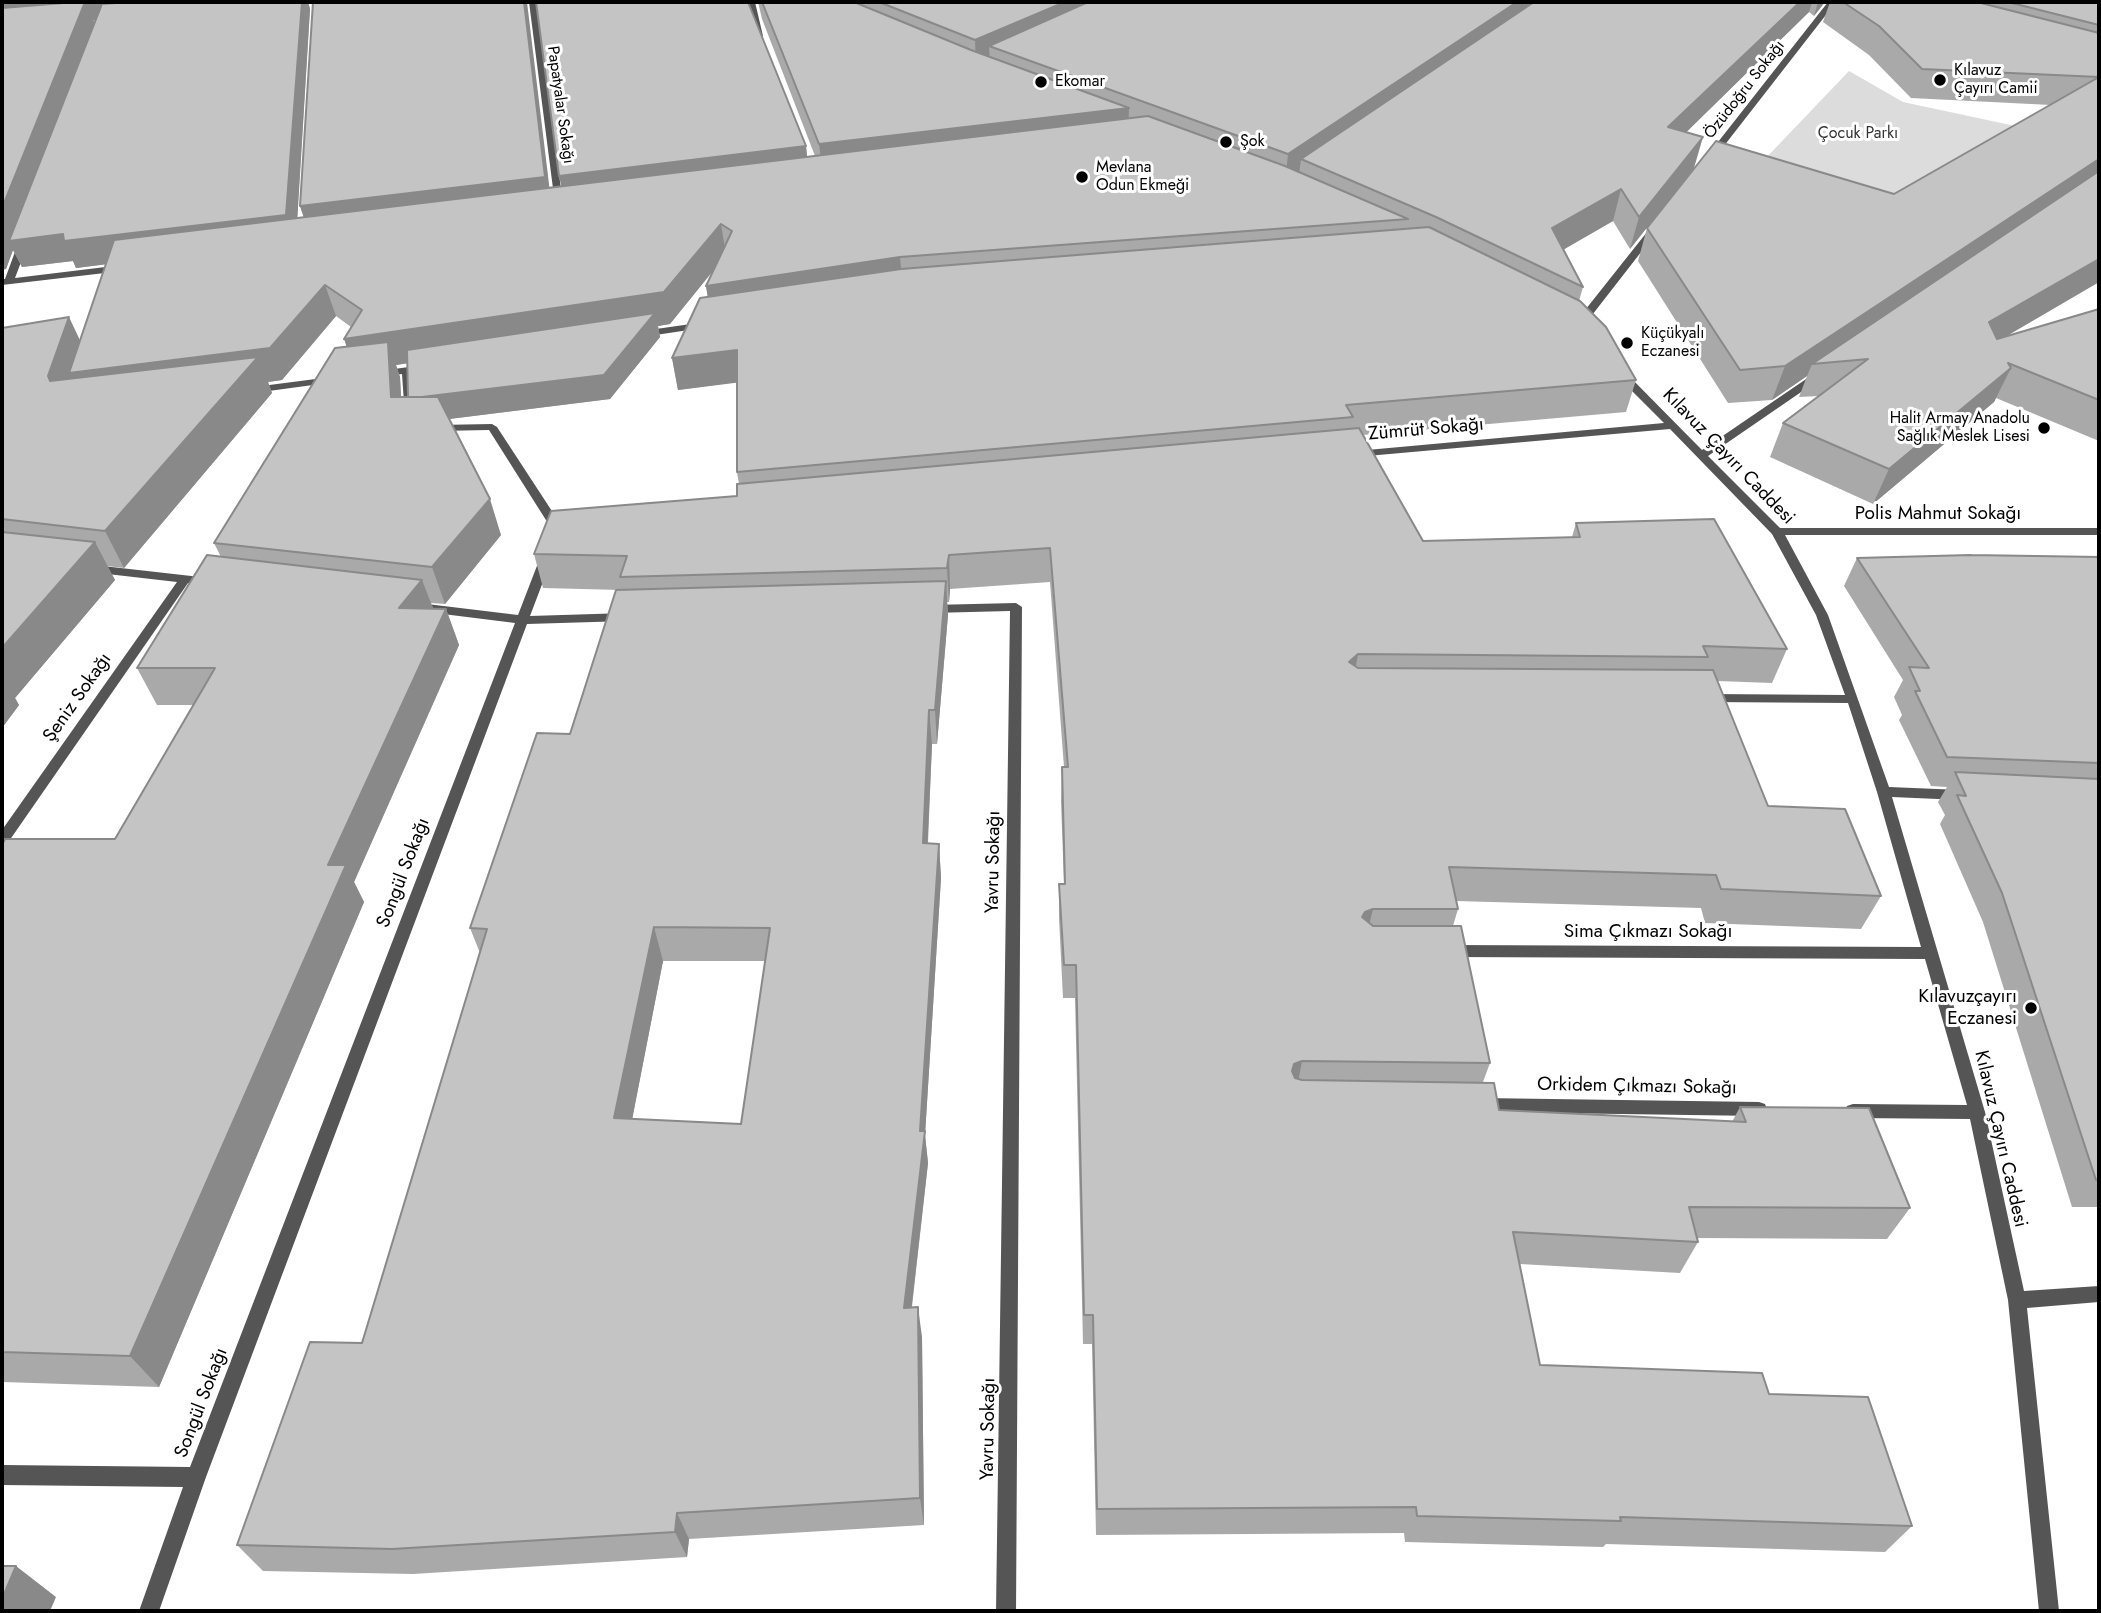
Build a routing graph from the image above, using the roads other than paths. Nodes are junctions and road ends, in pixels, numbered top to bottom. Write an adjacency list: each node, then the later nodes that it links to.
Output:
1 (532, 2): 6 (street, Papatyalar Sokağı)
2 (751, 2): 4 (street)
3 (1832, 2): 5 (street, Özüdoğru Sokağı)
4 (765, 45)
5 (1704, 165)
6 (547, 214)
7 (1662, 219): 14 (street)
8 (28, 230): 12 (street)
9 (135, 266): 10 (street)
10 (122, 268): 11 (street); 12 (street)
11 (117, 281)
12 (5, 282)
13 (710, 324): 15 (street)
14 (1576, 330)
15 (628, 336)
16 (435, 366): 18 (street)
17 (1615, 367): 23 (street, Kılavuz Çayırı Caddesi)
18 (407, 370): 20 (street); 24 (street)
19 (1827, 370): 26 (street)
20 (365, 376)
21 (338, 379): 22 (street)
22 (241, 392)
23 (1672, 426): 26 (street, Kılavuz Çayırı Caddesi); 27 (street, Zümrüt Sokağı)
24 (409, 429)
25 (423, 429): 31 (street)
26 (1702, 455): 30 (street, Kılavuz Çayırı Caddesi)
27 (1337, 456)
28 (571, 526): 31 (street)
29 (2099, 531): 30 (street, Polis Mahmut Sokağı)
30 (1777, 532): 40 (street, Kılavuz Çayırı Caddesi)
31 (552, 539): 38 (street, Songül Sokağı)
32 (80, 568): 33 (street)
33 (185, 579): 34 (street); 43 (street, Şeniz Sokağı)
34 (225, 584)
35 (415, 607): 38 (street)
36 (920, 609): 55 (street, Yavru Sokağı)
37 (646, 617): 38 (street)
38 (523, 620): 53 (street, Songül Sokağı)
39 (1686, 698): 40 (street)
40 (1853, 699): 41 (street, Kılavuz Çayırı Caddesi)
41 (1884, 792): 42 (street); 45 (street, Kılavuz Çayırı Caddesi)
42 (1978, 796)
43 (2, 840)
44 (1434, 951): 45 (street, Sima Çıkmazı Sokağı)
45 (1932, 953): 49 (street, Kılavuz Çayırı Caddesi)
46 (1463, 1105): 47 (street, Orkidem Çıkmazı Sokağı)
47 (1783, 1110)
48 (1838, 1110): 49 (street)
49 (1977, 1112): 51 (street, Kılavuz Çayırı Caddesi)
50 (2099, 1294): 51 (street)
51 (2017, 1300): 56 (street, Kılavuz Çayırı Caddesi)
52 (2, 1475): 53 (street)
53 (196, 1477): 54 (street, Songül Sokağı)
54 (149, 1611)
55 (1006, 1611)
56 (2049, 1611)

